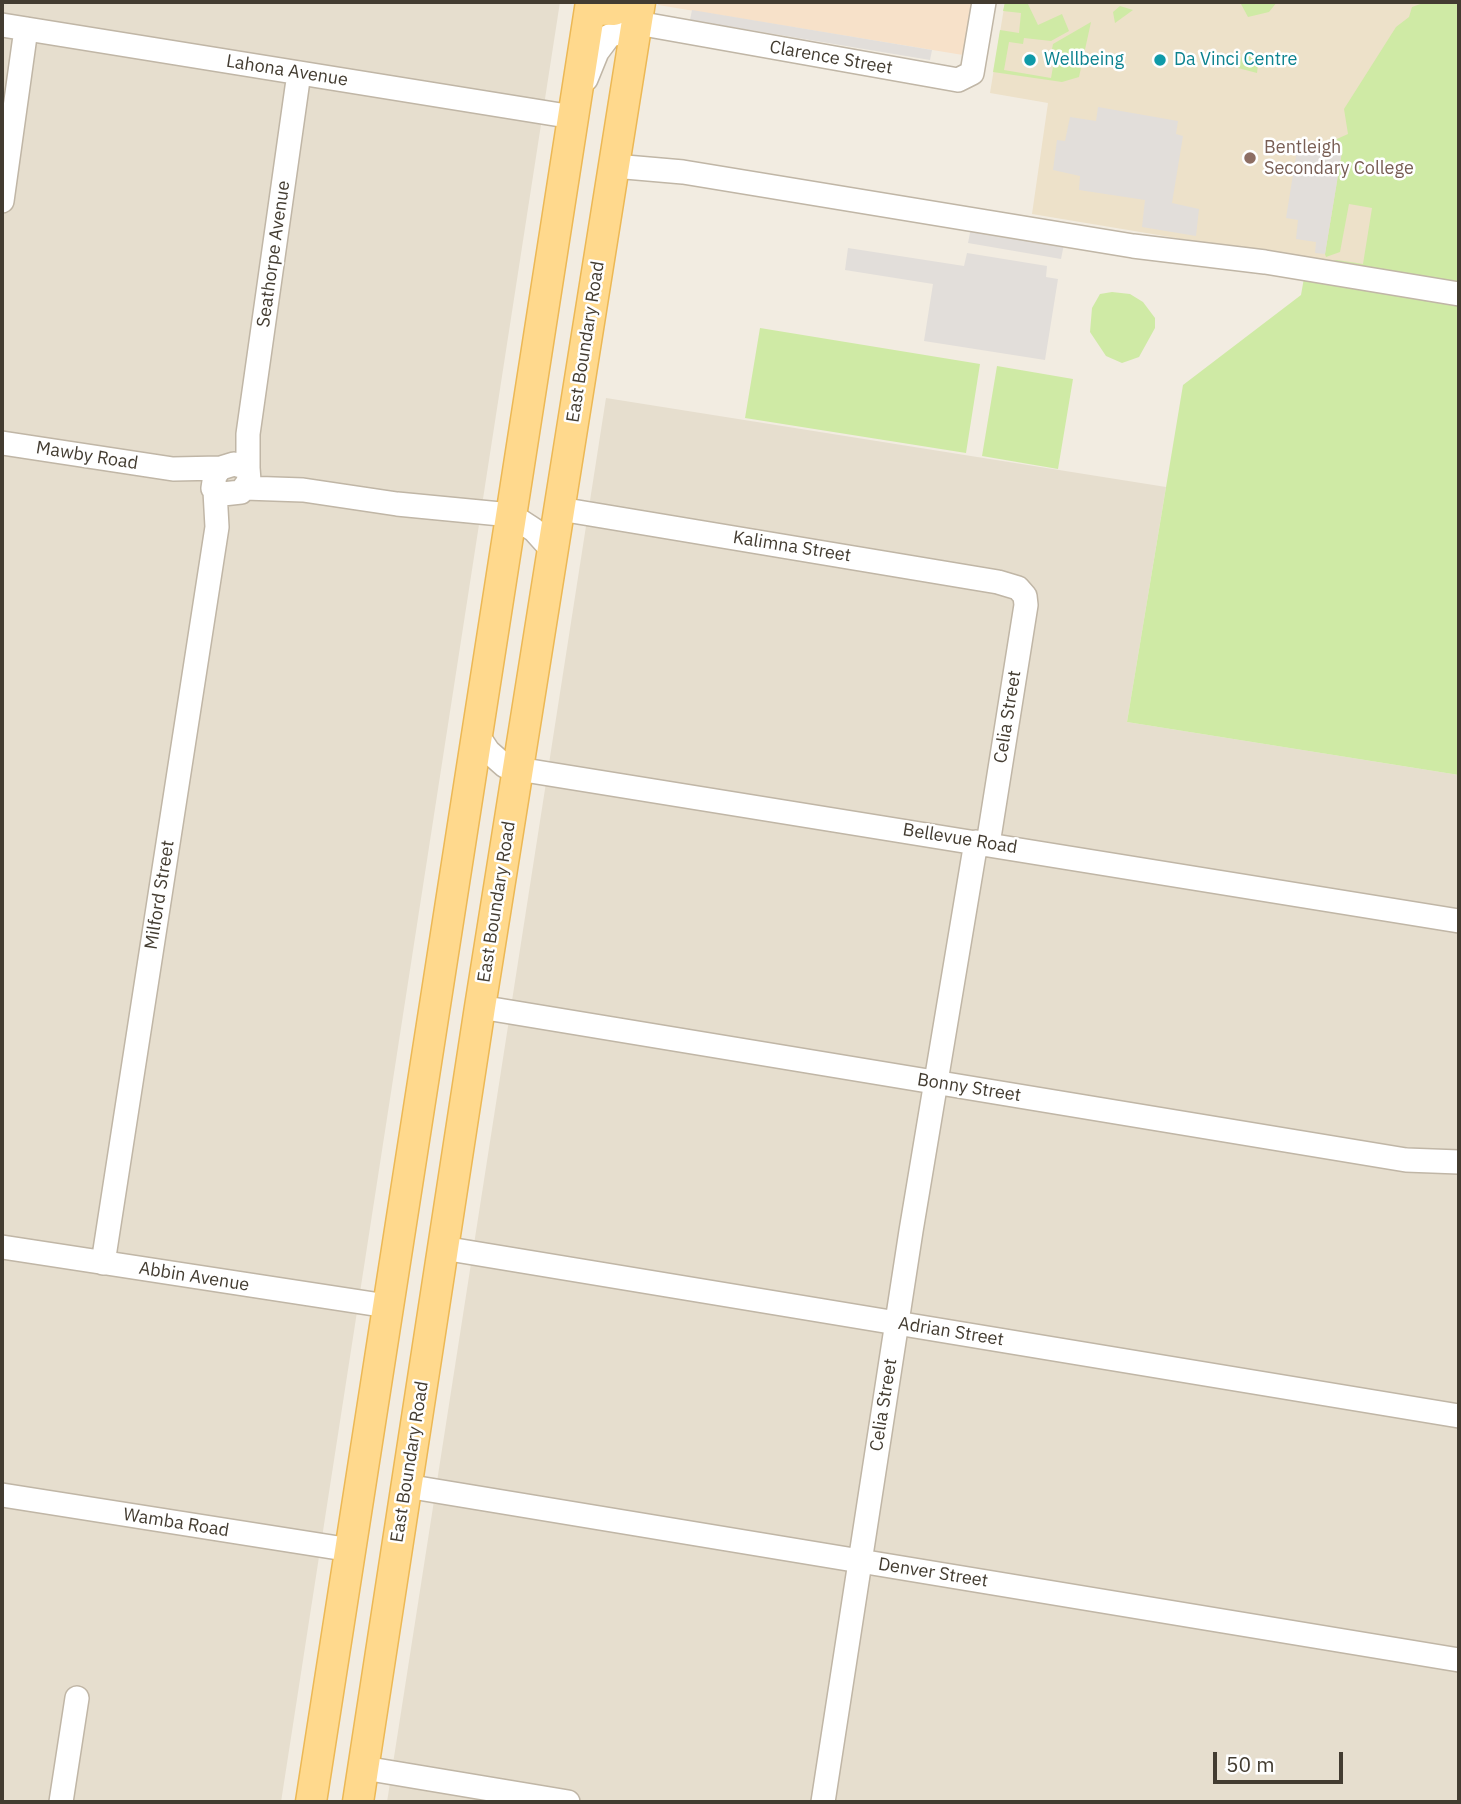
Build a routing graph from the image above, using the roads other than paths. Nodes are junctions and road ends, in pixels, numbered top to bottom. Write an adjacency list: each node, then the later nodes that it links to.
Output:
1 (984, 2): 3 (street, Clarence Street)
2 (590, 6): 3 (main road); 7 (main road)
3 (633, 19): 7 (street); 8 (main road, East Boundary Road)
4 (2, 25): 5 (street, Lahona Avenue)
5 (26, 29): 6 (street, Lahona Avenue); 9 (street)
6 (299, 73): 7 (street, Lahona Avenue); 12 (street, Seathorpe Avenue)
7 (573, 113): 14 (main road)
8 (614, 166): 10 (street); 13 (main road, East Boundary Road)
9 (2, 201)
10 (1459, 294)
11 (2, 443): 12 (street, Mawby Road)
12 (232, 479): 14 (street, Mawby Road); 28 (street, Milford Street)
13 (560, 509): 15 (main road, East Boundary Road); 16 (street, Kalimna Street)
14 (509, 522): 15 (street, Mawby Road); 17 (main road)
15 (553, 551): 18 (main road, East Boundary Road)
16 (1022, 592): 19 (street, Celia Street)
17 (476, 733): 18 (street, Bellevue Road); 23 (main road)
18 (518, 769): 19 (street, Bellevue Road); 21 (main road, East Boundary Road)
19 (982, 843): 20 (street, Bellevue Road); 22 (street, Celia Street)
20 (1459, 921)
21 (480, 1007): 22 (street, Bonny Street); 24 (main road, East Boundary Road)
22 (935, 1082): 25 (street, Bonny Street); 30 (street, Celia Street)
23 (416, 1120): 24 (main road); 29 (main road)
24 (461, 1128): 27 (main road, East Boundary Road)
25 (1459, 1163)
26 (2, 1247): 28 (street, Abbin Avenue)
27 (443, 1248): 30 (street, Adrian Street); 32 (main road, East Boundary Road)
28 (103, 1263): 29 (street, Abbin Avenue)
29 (387, 1307): 34 (main road)
30 (897, 1323): 31 (street, Adrian Street); 35 (street, Celia Street)
31 (1459, 1416)
32 (406, 1486): 35 (street, Denver Street); 37 (main road, East Boundary Road)
33 (2, 1495): 34 (street, Wamba Road)
34 (351, 1550): 36 (main road)
35 (860, 1561): 38 (street, Denver Street); 45 (street, Celia Street)
36 (341, 1611): 37 (main road); 42 (main road)
37 (386, 1618): 40 (main road, East Boundary Road)
38 (1459, 1660)
39 (77, 1698): 41 (street)
40 (363, 1768): 43 (main road, East Boundary Road); 44 (street)
41 (61, 1802)
42 (311, 1802)
43 (358, 1802)
44 (568, 1802)
45 (823, 1802)

